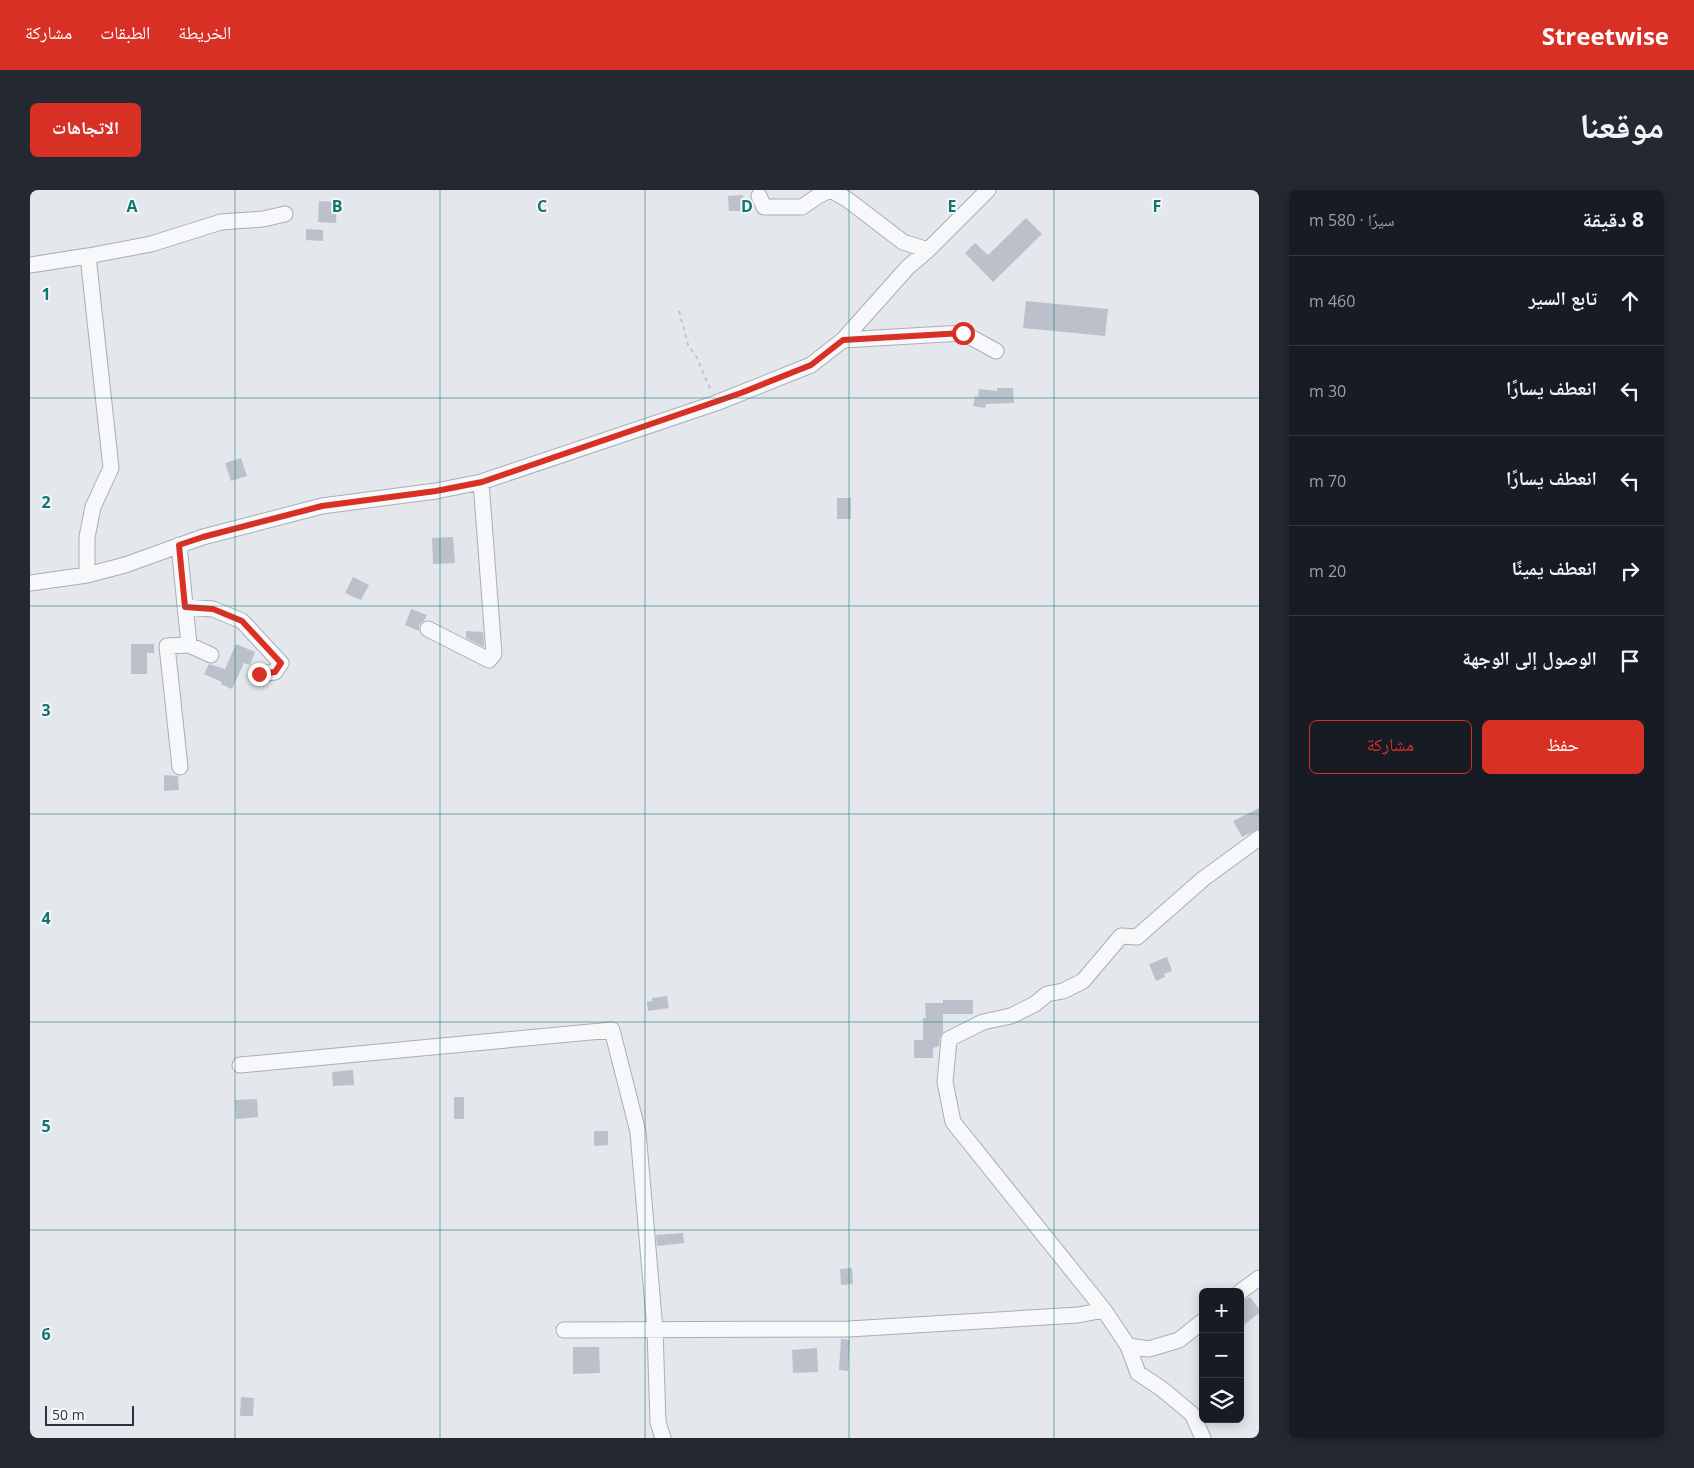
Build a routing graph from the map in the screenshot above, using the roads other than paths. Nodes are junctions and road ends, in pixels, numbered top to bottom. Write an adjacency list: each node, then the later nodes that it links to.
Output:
1 (830, 190): 3 (street); 5 (street)
2 (988, 190): 5 (street)
3 (758, 196)
4 (285, 214): 6 (street)
5 (928, 250): 8 (street)
6 (88, 256): 7 (street); 12 (street)
7 (30, 264)
8 (843, 340): 9 (street); 10 (street)
9 (996, 351)
10 (482, 482): 11 (street); 15 (street)
11 (179, 545): 12 (street); 14 (street)
12 (87, 575): 13 (street)
13 (30, 583)
14 (185, 607): 16 (street); 18 (street)
15 (428, 629)
16 (189, 645): 17 (street); 19 (street)
17 (211, 655)
18 (259, 674)
19 (180, 767)
20 (1259, 838): 24 (street)
21 (240, 1065): 27 (street)
22 (1259, 1278): 23 (street)
23 (1244, 1289)
24 (1104, 1310): 27 (street); 28 (street)
25 (1199, 1324): 28 (street)
26 (564, 1330): 27 (street)
27 (655, 1330): 29 (street)
28 (1128, 1346): 30 (street)
29 (663, 1438)
30 (1204, 1438)

